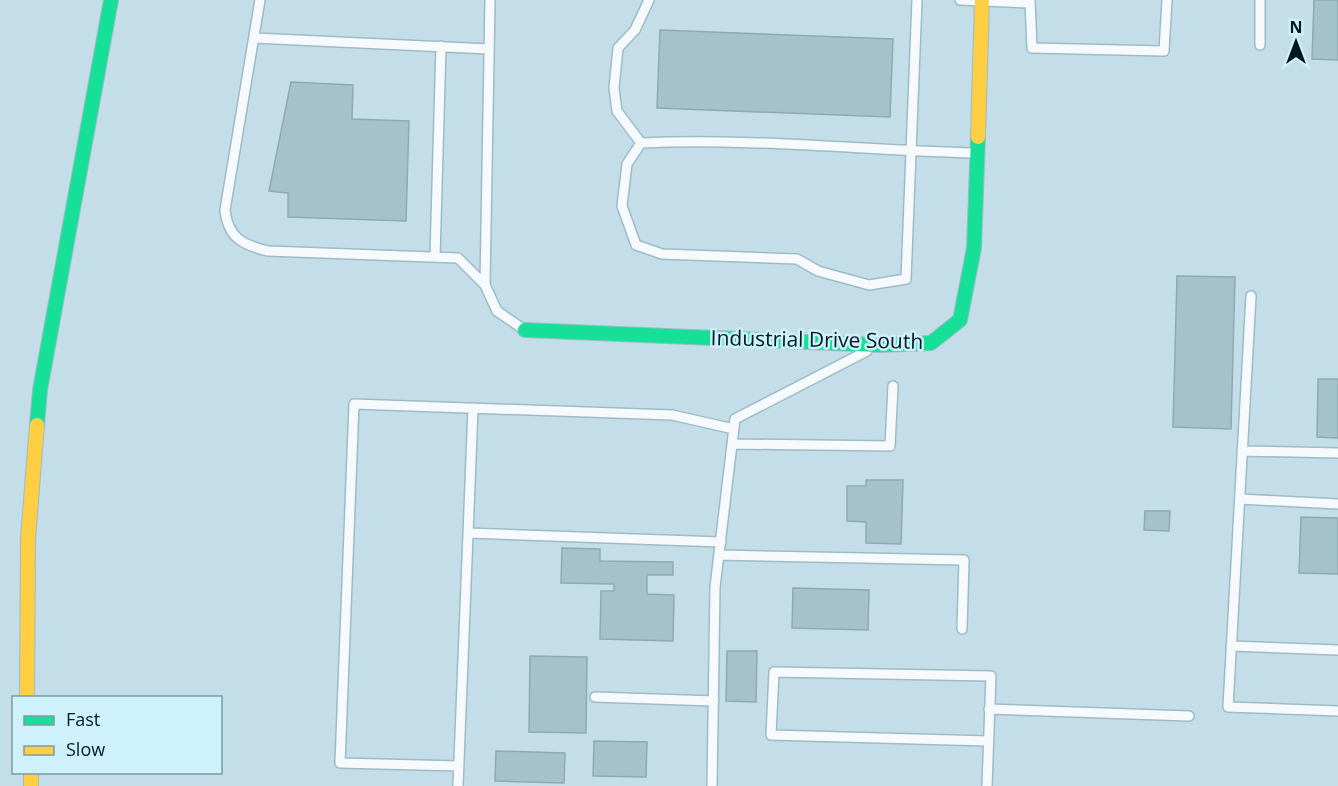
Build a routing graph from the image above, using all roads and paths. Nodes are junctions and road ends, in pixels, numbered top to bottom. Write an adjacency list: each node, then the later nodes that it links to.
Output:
1 (111, 0): 37 (main road)
2 (260, 0): 11 (lane)
3 (490, 0): 14 (lane)
4 (649, 0): 15 (lane)
5 (917, 0): 16 (lane)
6 (960, 0): 9 (lane)
7 (1167, 0): 10 (lane)
8 (1260, 0): 12 (lane)
9 (982, 1): 10 (lane); 17 (main road, Industrial Drive South)
10 (1030, 2)
11 (254, 38): 13 (lane); 18 (lane)
12 (1260, 45)
13 (441, 46): 14 (lane); 18 (lane)
14 (489, 49): 19 (lane)
15 (641, 143): 16 (lane); 16 (lane)
16 (911, 151): 17 (lane)
17 (977, 154): 22 (main road, Industrial Drive South)
18 (435, 257): 19 (lane)
19 (484, 285): 21 (lane)
20 (1251, 296): 27 (lane)
21 (525, 330): 22 (main road, Industrial Drive South)
22 (879, 345): 25 (lane)
23 (892, 386): 26 (lane)
24 (473, 408): 25 (lane); 31 (lane); 44 (lane)
25 (734, 429): 26 (lane)
26 (733, 444): 32 (lane)
27 (1242, 451): 28 (lane); 29 (lane)
28 (1338, 453)
29 (1240, 499): 30 (lane); 35 (lane)
30 (1338, 504)
31 (468, 533): 32 (lane); 44 (lane)
32 (721, 542): 33 (lane)
33 (719, 555): 34 (lane); 39 (lane)
34 (962, 629)
35 (1231, 646): 36 (lane); 41 (lane)
36 (1338, 650)
37 (27, 696)
38 (595, 697): 39 (lane)
39 (714, 701): 46 (lane)
40 (989, 709): 42 (lane); 43 (lane); 43 (lane)
41 (1338, 711)
42 (1189, 716)
43 (988, 741): 47 (lane)
44 (459, 766): 45 (lane)
45 (458, 786)
46 (712, 786)
47 (987, 786)

